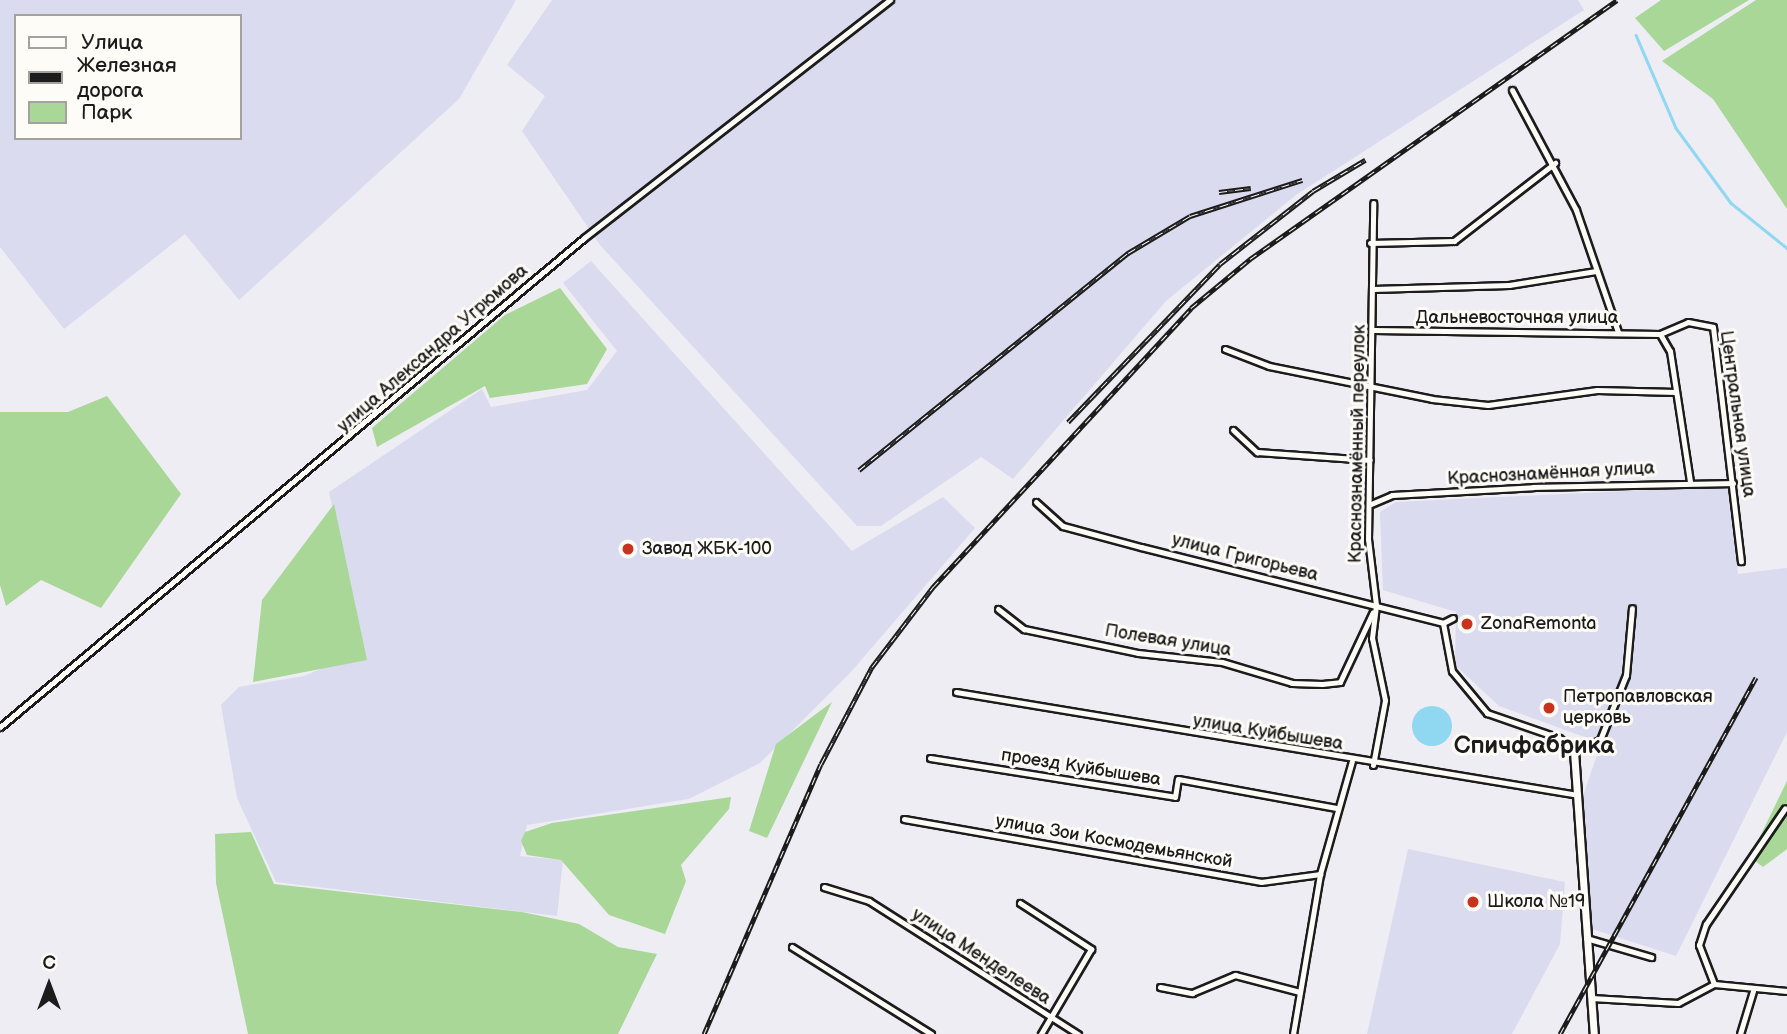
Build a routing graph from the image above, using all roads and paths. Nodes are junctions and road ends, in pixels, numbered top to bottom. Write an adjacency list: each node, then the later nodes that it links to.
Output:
1 (890, 0): 27 (street, улица Александра Угрюмова)
2 (1512, 90): 3 (street)
3 (1555, 163): 5 (street); 6 (street)
4 (1373, 203): 5 (street, Краснознамённый переулок)
5 (1370, 243): 7 (street, Краснознамённый переулок)
6 (1596, 271): 7 (street); 9 (street)
7 (1373, 289): 8 (street, Краснознамённый переулок)
8 (1374, 330): 9 (street, Дальневосточная улица); 12 (street, Краснознамённый переулок)
9 (1618, 332): 10 (street, Дальневосточная улица)
10 (1660, 334): 13 (street); 17 (street, Центральная улица)
11 (1225, 349): 12 (street)
12 (1372, 386): 13 (street); 15 (street, Краснознамённый переулок)
13 (1676, 392): 16 (street)
14 (1233, 430): 15 (street)
15 (1370, 460): 19 (street, Краснознамённый переулок)
16 (1690, 482): 17 (street, Краснознамённая улица); 19 (street, Краснознамённая улица)
17 (1733, 483): 20 (street, Центральная улица)
18 (1036, 502): 21 (street, улица Григорьева)
19 (1371, 505): 21 (street, Краснознамённый переулок)
20 (1741, 561)
21 (1376, 605): 23 (street, Полевая улица); 25 (street, улица Григорьева); 31 (street, Краснознамённый переулок)
22 (1632, 608): 28 (street)
23 (999, 609)
24 (1453, 618): 25 (street)
25 (1443, 623): 28 (street)
26 (956, 692): 30 (street, улица Куйбышева)
27 (0, 727)
28 (1574, 751): 32 (street)
29 (930, 758): 33 (street, проезд Куйбышева)
30 (1352, 761): 31 (street, улица Куйбышева); 33 (street)
31 (1373, 765): 32 (street, улица Куйбышева)
32 (1578, 795): 39 (street)
33 (1336, 808): 36 (street)
34 (1785, 808): 42 (street)
35 (904, 819): 36 (street, улица Зои Космодемьянской)
36 (1320, 874): 46 (street)
37 (824, 887): 48 (street, улица Менделеева)
38 (1020, 904): 48 (street)
39 (1586, 938): 41 (street); 47 (street)
40 (792, 947): 49 (street)
41 (1651, 957)
42 (1714, 984): 45 (street); 47 (street)
43 (1160, 986): 46 (street)
44 (1787, 990): 45 (street)
45 (1753, 991): 54 (street)
46 (1300, 992): 52 (street)
47 (1591, 998): 53 (street)
48 (1051, 1019): 50 (street); 51 (street, улица Менделеева)
49 (931, 1034)
50 (1041, 1034)
51 (1078, 1034)
52 (1293, 1034)
53 (1594, 1034)
54 (1740, 1034)

